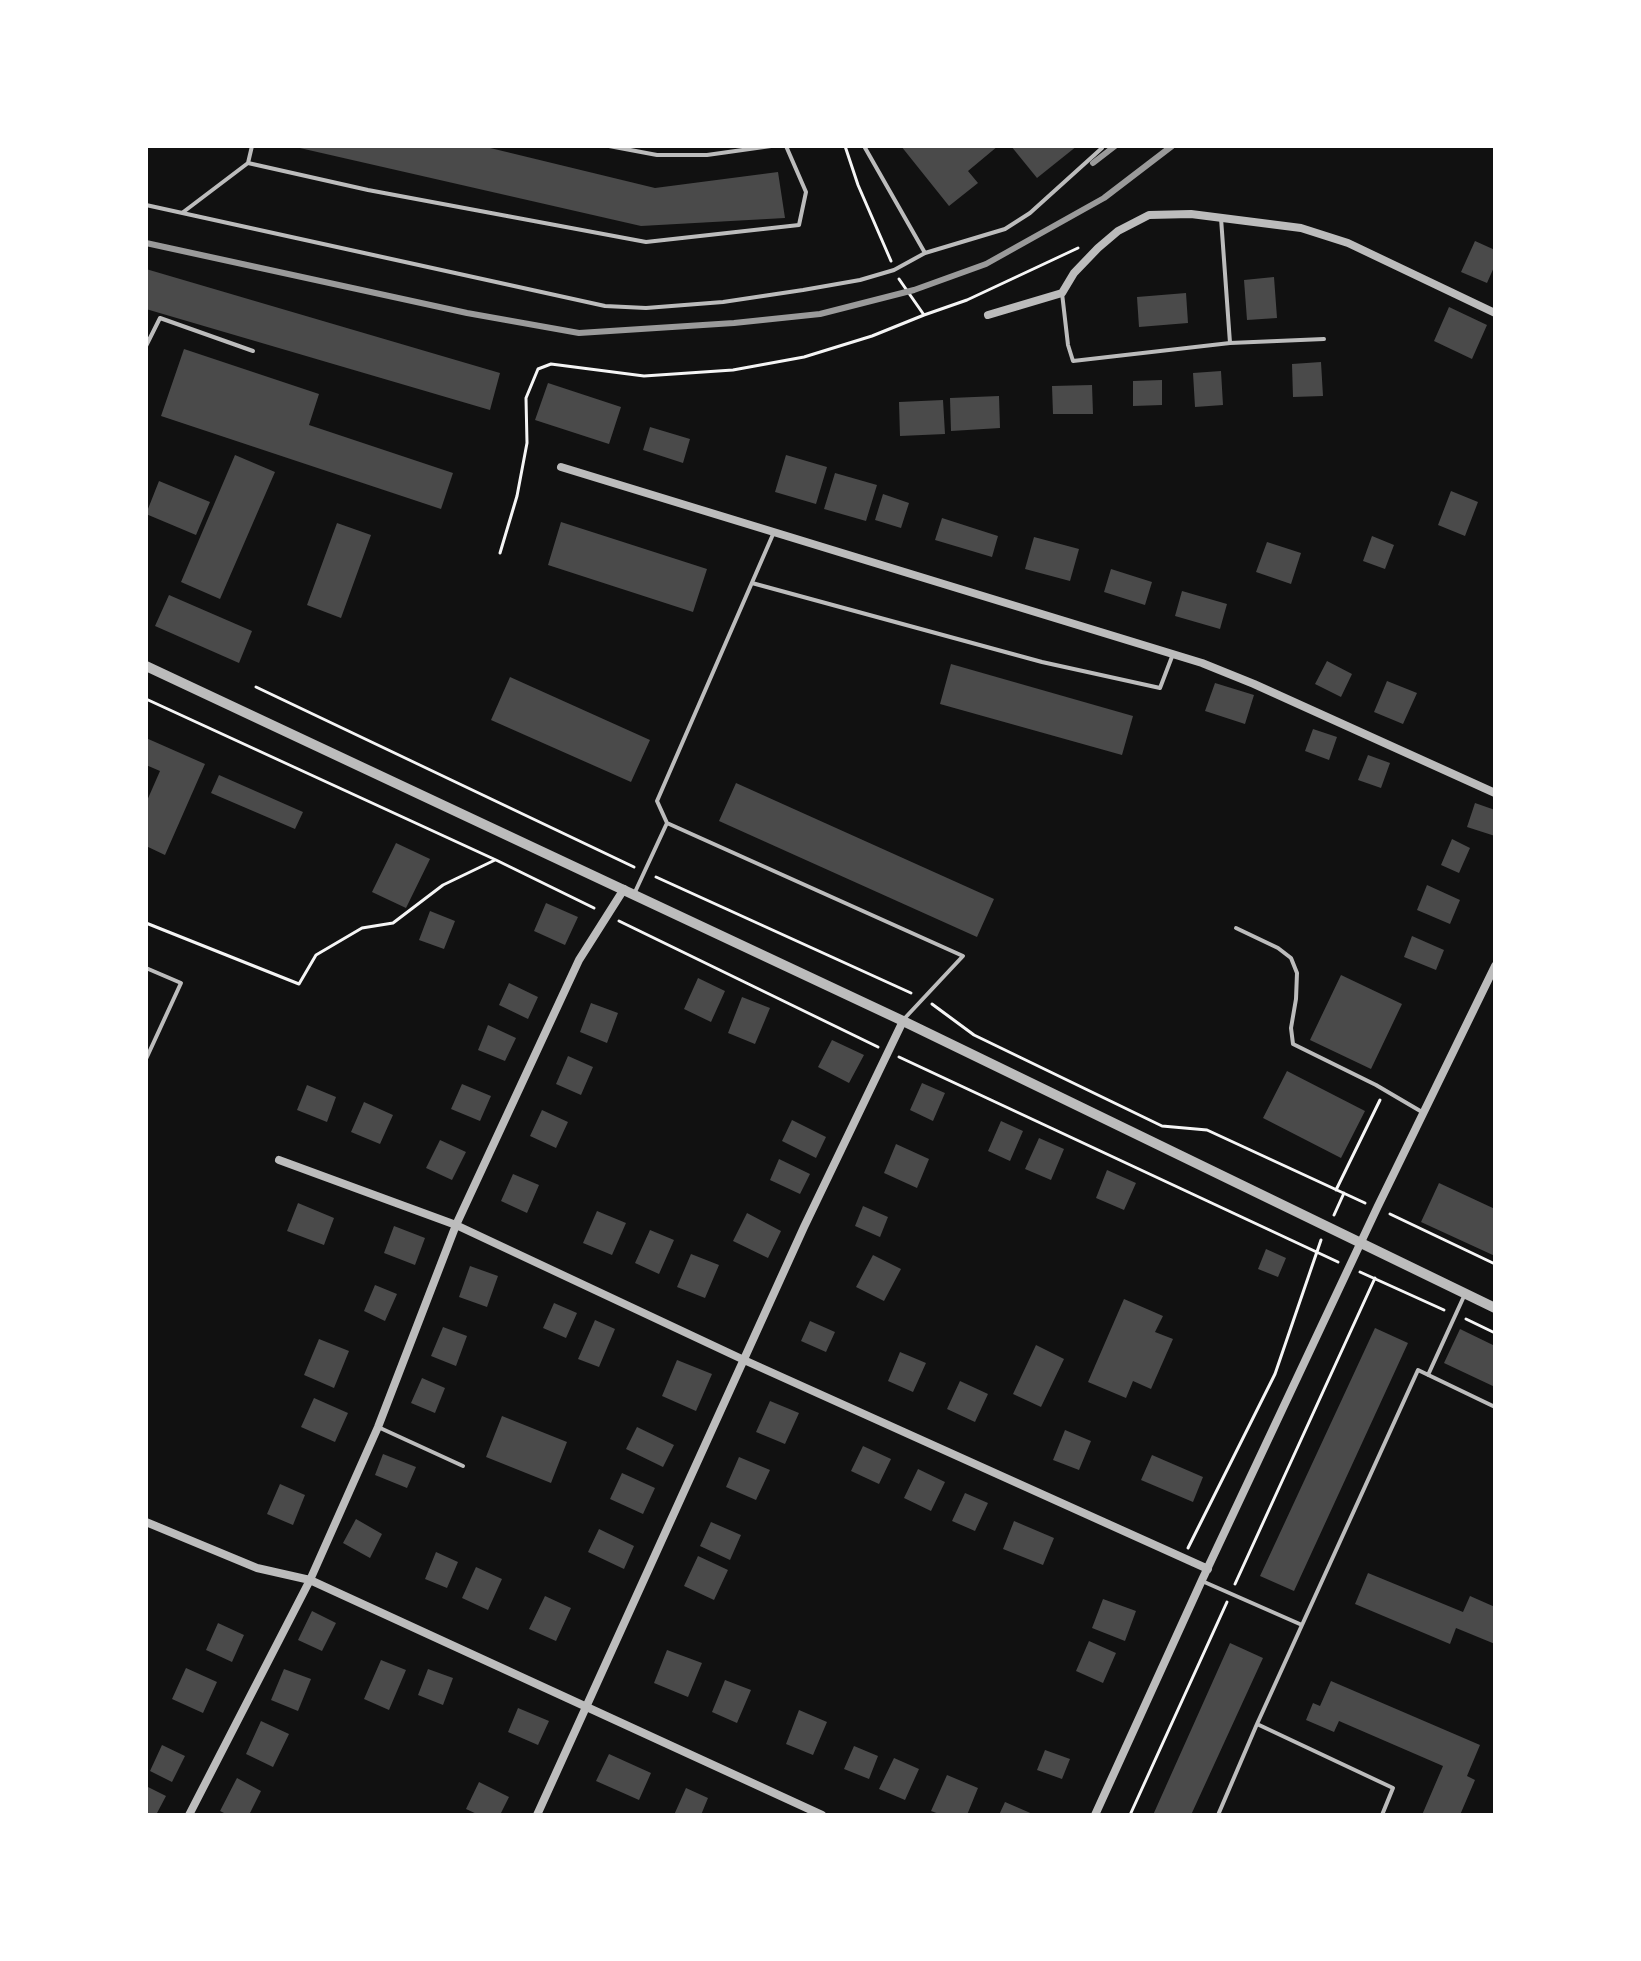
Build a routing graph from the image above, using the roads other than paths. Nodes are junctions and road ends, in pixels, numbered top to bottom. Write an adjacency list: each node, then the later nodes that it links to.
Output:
1 (252, 146): 7 (lane)
2 (609, 146): 3 (lane)
3 (771, 146)
4 (786, 146): 7 (lane)
5 (864, 146): 11 (lane)
6 (1102, 148): 11 (lane)
7 (248, 163): 9 (lane)
8 (146, 205): 9 (lane)
9 (182, 213): 11 (lane)
10 (1221, 217): 12 (street); 13 (street); 16 (lane)
11 (925, 253)
12 (1062, 293): 14 (street); 16 (lane)
13 (1495, 313)
14 (988, 315)
15 (1324, 339): 16 (lane)
16 (1230, 343)
17 (146, 346): 18 (lane)
18 (253, 351)
19 (561, 467): 20 (street)
20 (774, 532): 21 (lane); 22 (street)
21 (752, 583): 22 (lane); 25 (lane)
22 (1173, 654): 24 (street)
23 (146, 666): 26 (street)
24 (1495, 793)
25 (667, 823): 26 (lane); 30 (lane)
26 (629, 892): 30 (street); 34 (street)
27 (1236, 928): 32 (lane)
28 (1495, 966): 32 (street)
29 (146, 968): 31 (lane)
30 (903, 1021): 35 (street); 38 (street)
31 (146, 1059)
32 (1425, 1113): 35 (street)
33 (279, 1160): 34 (street)
34 (456, 1225): 38 (street); 41 (street)
35 (1362, 1243): 36 (street); 44 (street)
36 (1465, 1294): 37 (street); 39 (lane)
37 (1495, 1308)
38 (744, 1360): 44 (street); 48 (street)
39 (1428, 1375): 40 (lane); 47 (lane)
40 (1495, 1407)
41 (378, 1427): 42 (lane); 45 (street)
42 (463, 1466)
43 (146, 1522): 45 (street)
44 (1208, 1569): 46 (street)
45 (310, 1580): 48 (street); 50 (street)
46 (1202, 1580): 47 (lane); 53 (street)
47 (1302, 1625): 49 (lane)
48 (587, 1709): 51 (street); 52 (street)
49 (1257, 1724): 54 (lane); 55 (lane)
50 (189, 1815)
51 (537, 1815)
52 (822, 1815)
53 (1095, 1815)
54 (1218, 1815)
55 (1382, 1815)

